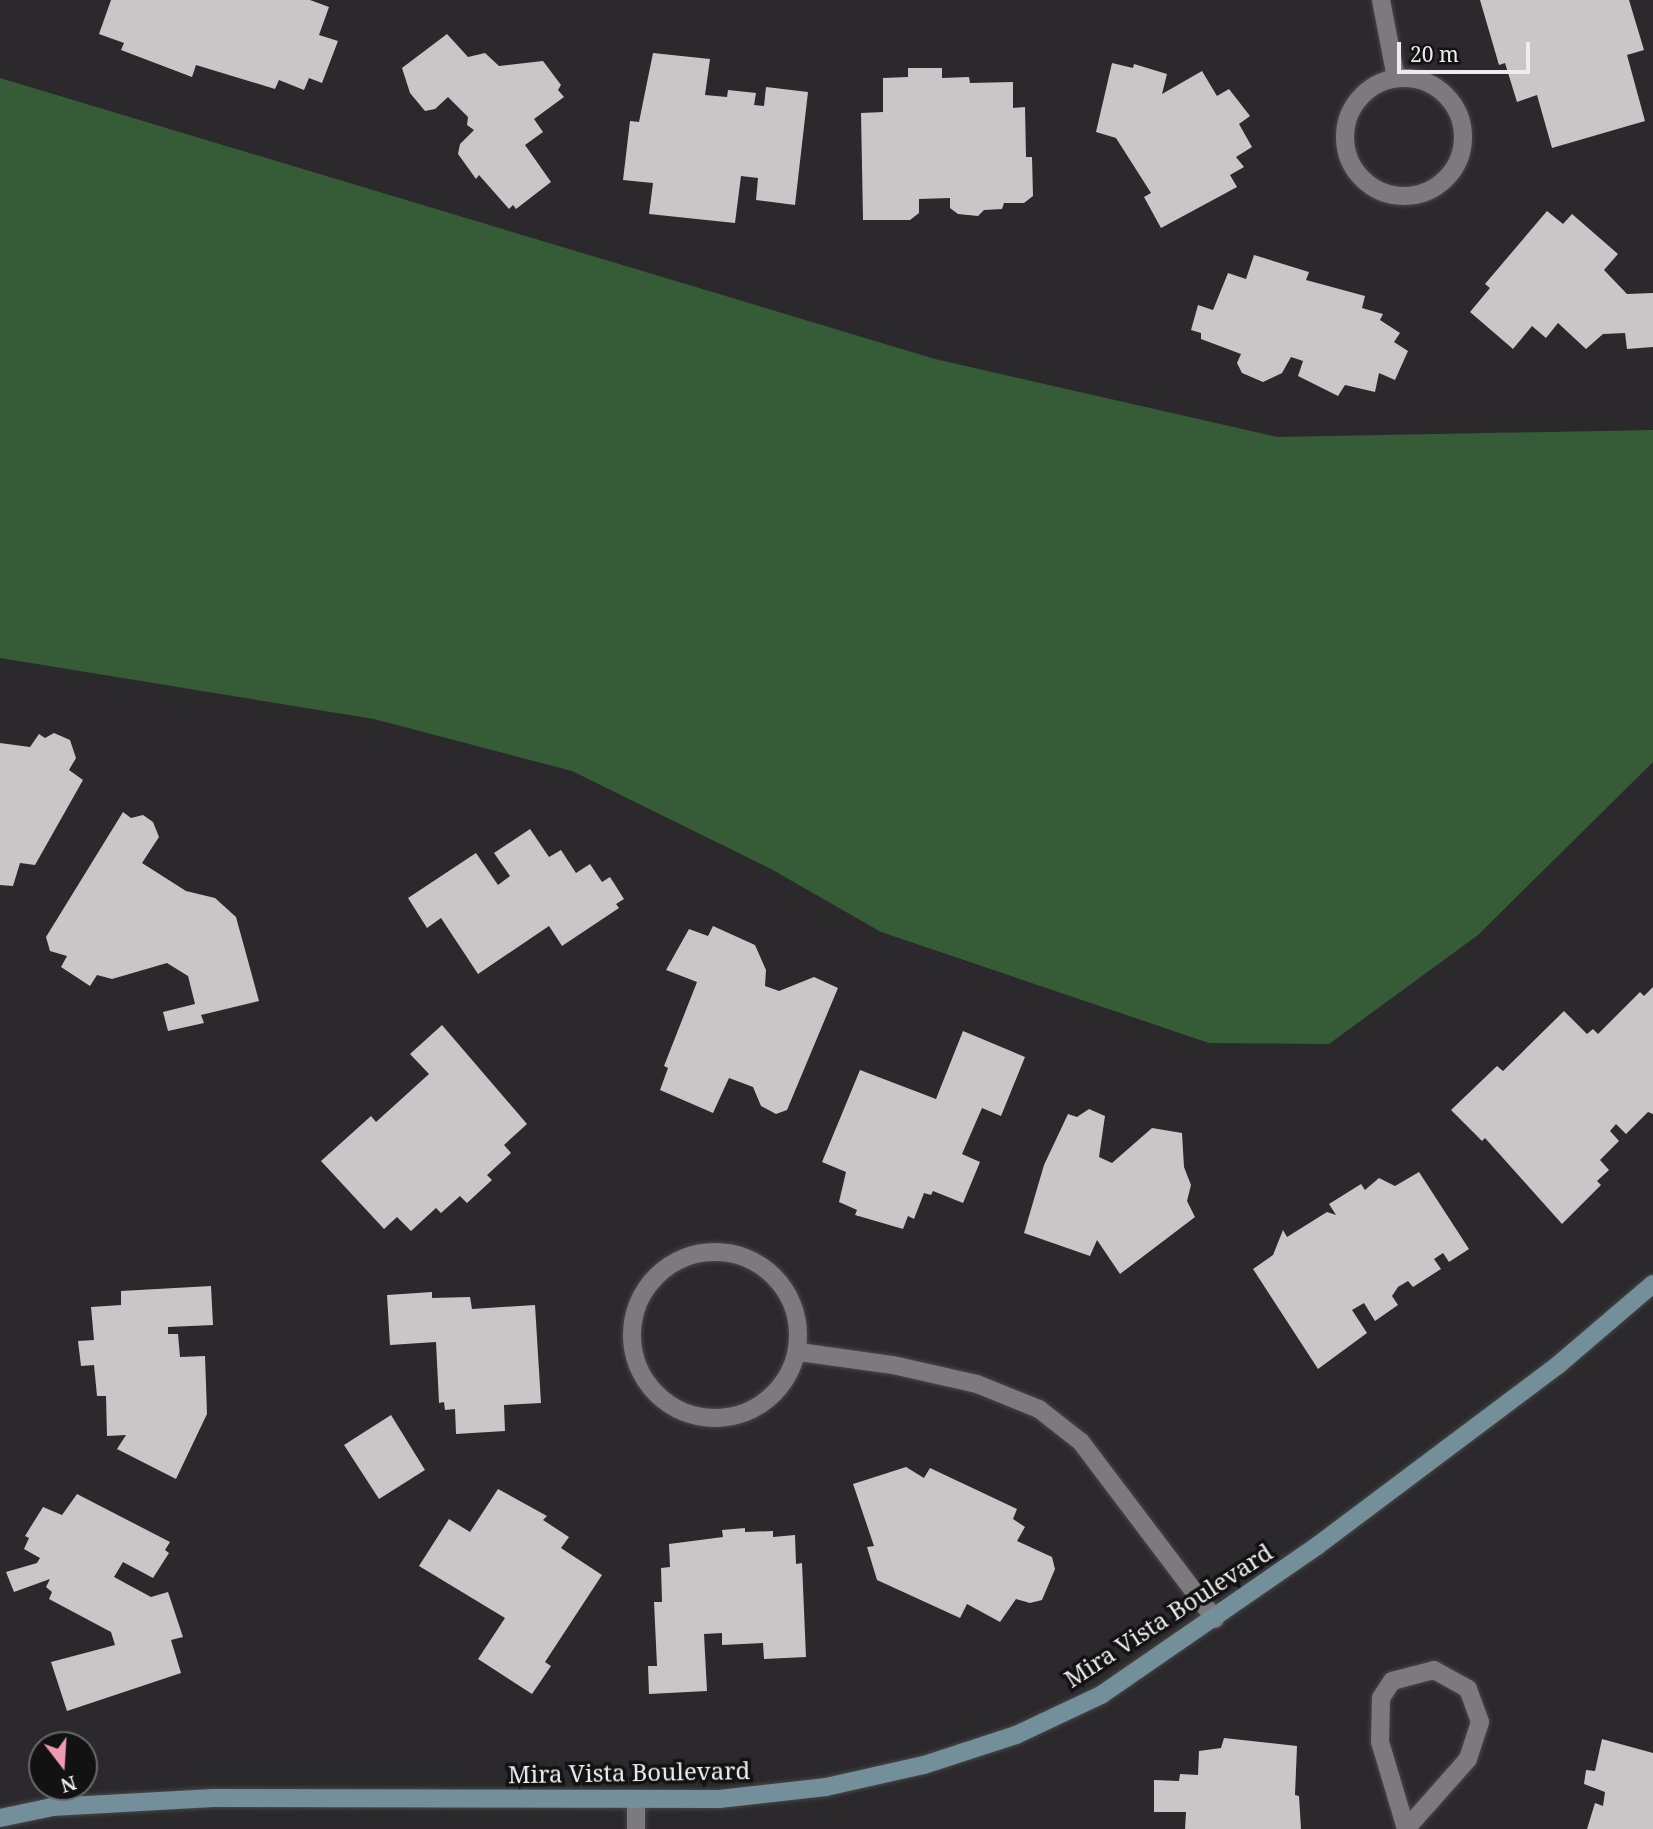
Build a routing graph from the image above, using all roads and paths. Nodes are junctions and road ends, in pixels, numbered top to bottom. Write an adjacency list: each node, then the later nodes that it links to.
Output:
1 (1381, 0): 2 (street)
2 (1396, 78): 2 (street)
3 (1653, 1284): 5 (street, Mira Vista Boulevard)
4 (799, 1352): 4 (street); 5 (street)
5 (1214, 1619): 6 (street, Mira Vista Boulevard)
6 (636, 1800): 7 (street, Mira Vista Boulevard); 8 (street)
7 (0, 1818)
8 (636, 1829)
9 (1406, 1829): 9 (street)

